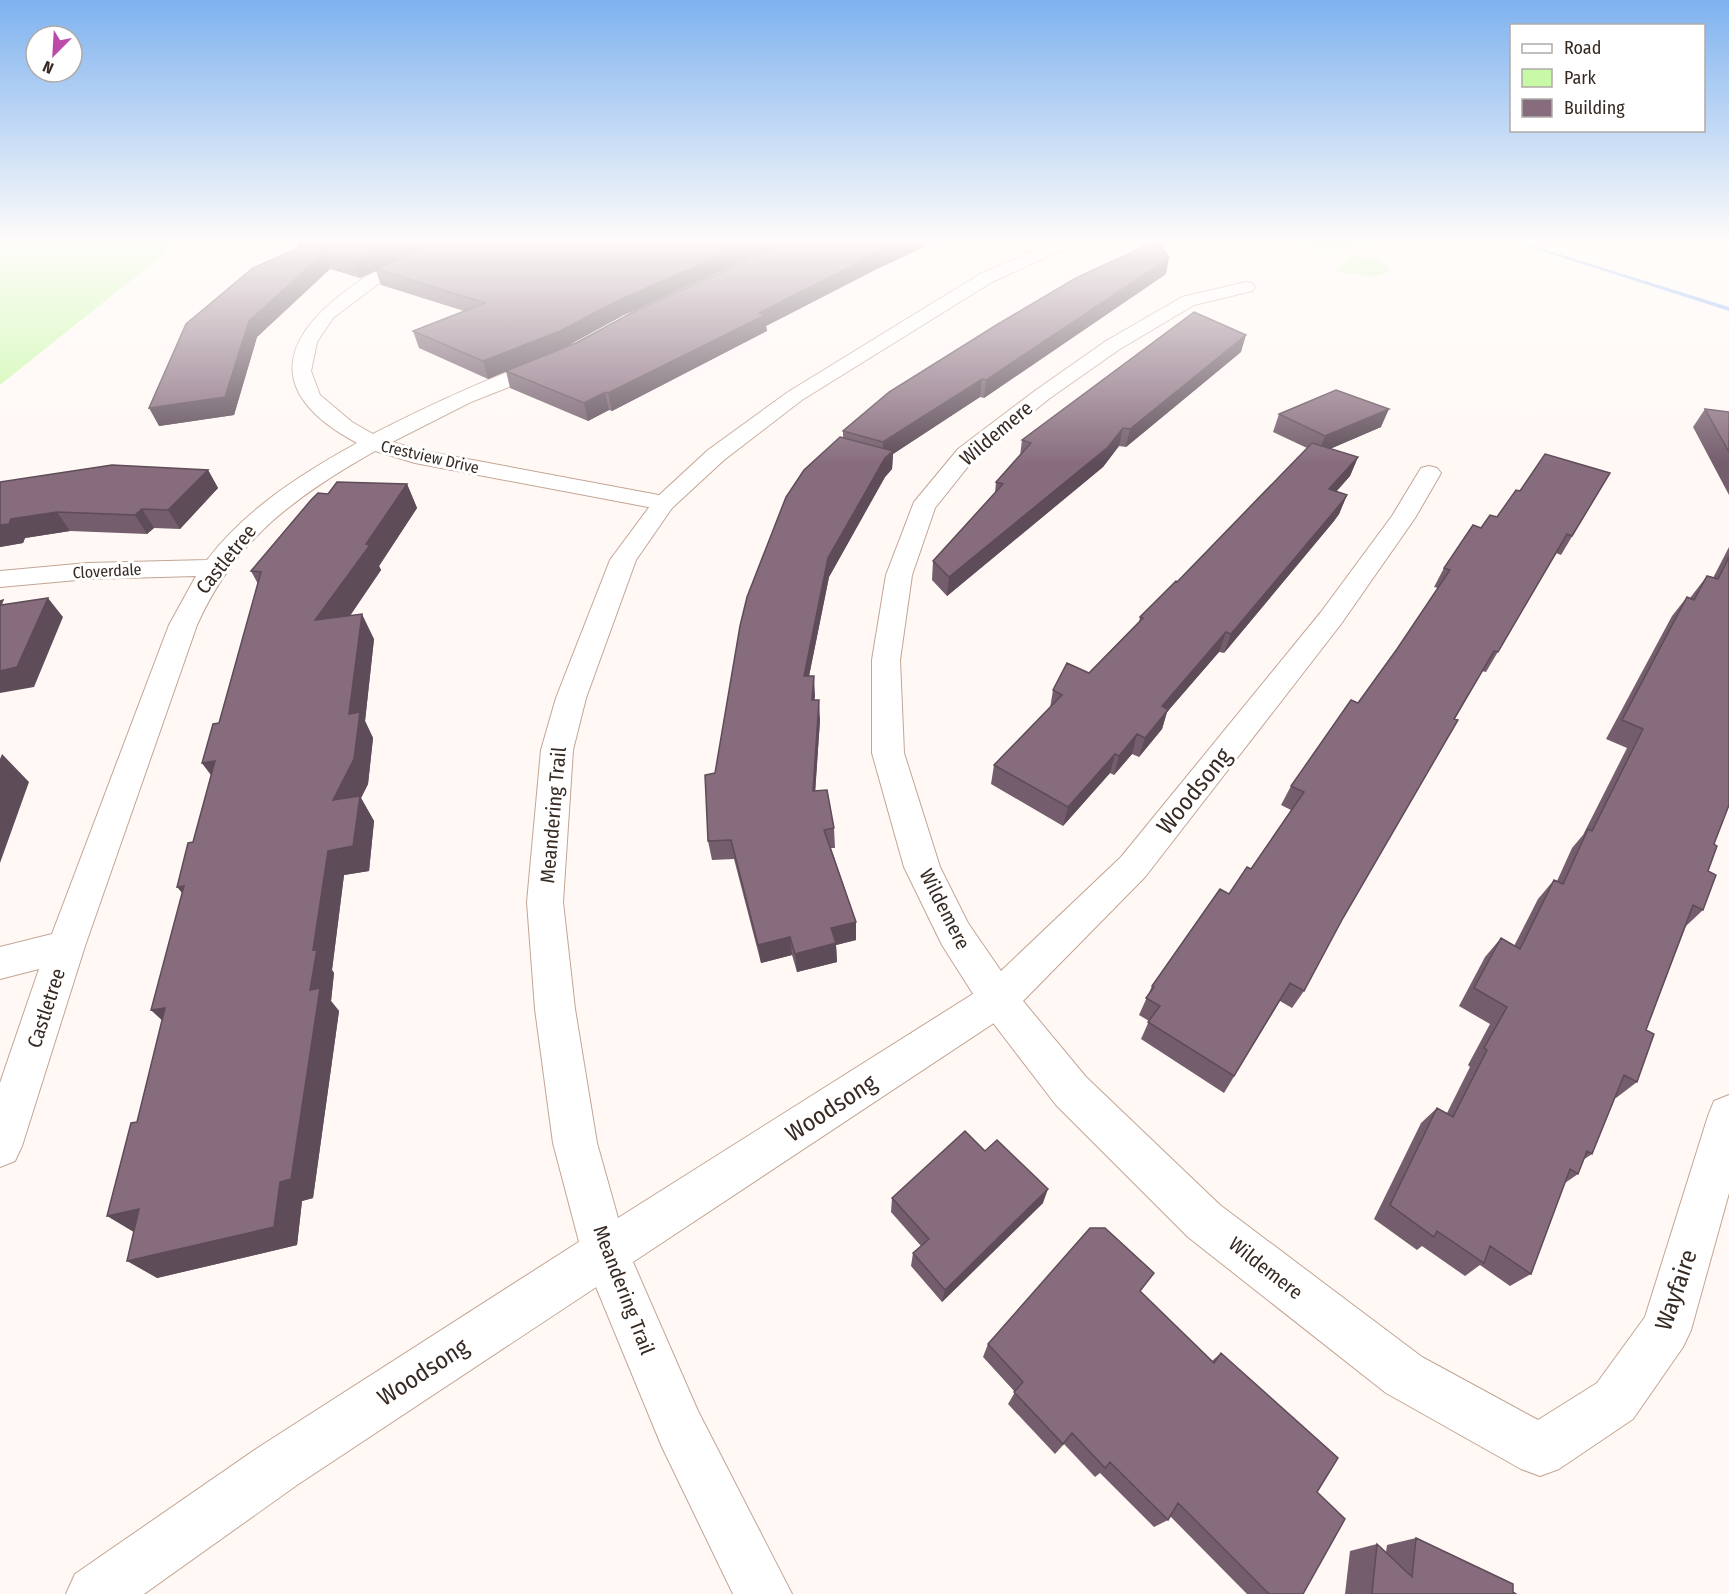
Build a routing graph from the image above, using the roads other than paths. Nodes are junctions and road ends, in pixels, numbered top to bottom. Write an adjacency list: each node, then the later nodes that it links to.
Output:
1 (326, 315): 5 (street, Crestview Drive)
2 (925, 315): 7 (street, Meandering Trail)
3 (1163, 315): 12 (street, Wildemere)
4 (572, 354): 5 (street, Castletree)
5 (374, 443): 7 (street, Crestview Drive); 8 (street, Castletree)
6 (1429, 473): 12 (street, Woodsong)
7 (664, 503): 15 (street, Meandering Trail)
8 (214, 568): 9 (street, Cloverdale); 10 (street, Castletree)
9 (0, 579)
10 (66, 946): 11 (street); 14 (street, Castletree)
11 (0, 963)
12 (998, 999): 15 (street, Woodsong); 16 (street, Wildemere)
13 (1729, 1116): 16 (street, Wayfaire)
14 (0, 1146)
15 (605, 1253): 17 (street, Woodsong); 18 (street, Meandering Trail)
16 (1540, 1450)
17 (95, 1594)
18 (763, 1594)

